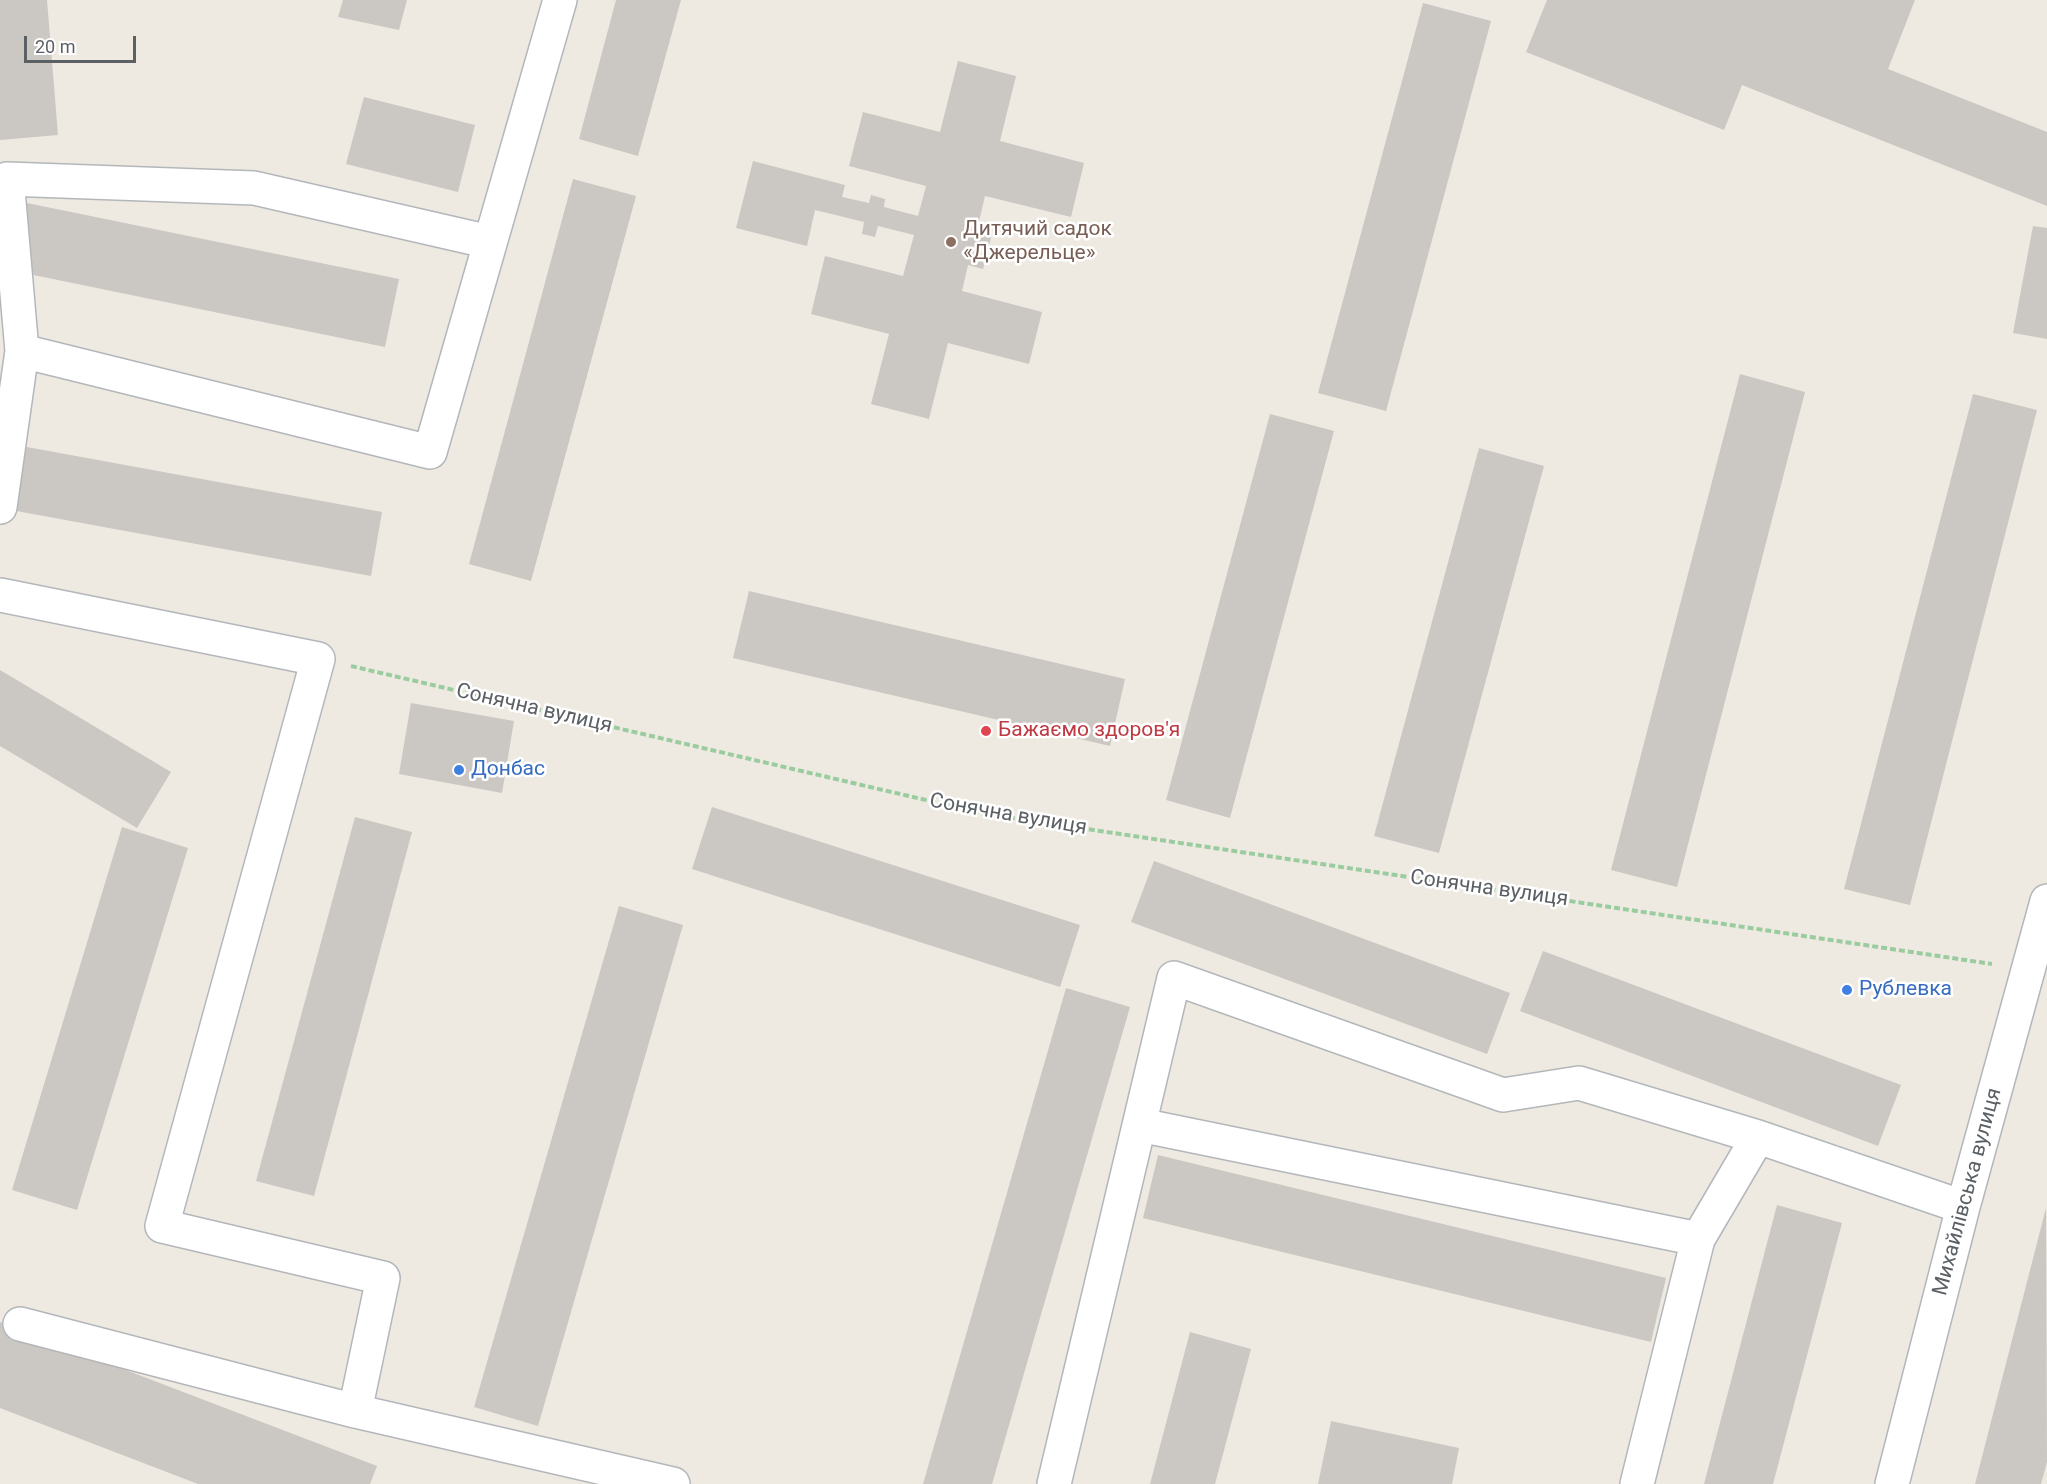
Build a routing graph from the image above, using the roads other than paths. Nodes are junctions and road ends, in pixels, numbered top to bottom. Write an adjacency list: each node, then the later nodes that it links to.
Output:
1 (560, 0): 2 (street)
2 (490, 242): 3 (street); 3 (street)
3 (22, 351): 4 (street)
4 (0, 507)
5 (0, 595): 13 (street)
6 (2047, 901): 7 (street, Михайлівська вулиця)
7 (2038, 971): 10 (street, Михайлівська вулиця)
8 (1140, 1125): 9 (street); 11 (street); 15 (street)
9 (1758, 1137): 10 (street); 11 (street)
10 (1963, 1208): 17 (street, Михайлівська вулиця)
11 (1698, 1239): 16 (street)
12 (20, 1324): 13 (street)
13 (355, 1411): 14 (street)
14 (673, 1484)
15 (1054, 1484)
16 (1637, 1484)
17 (1892, 1484)

